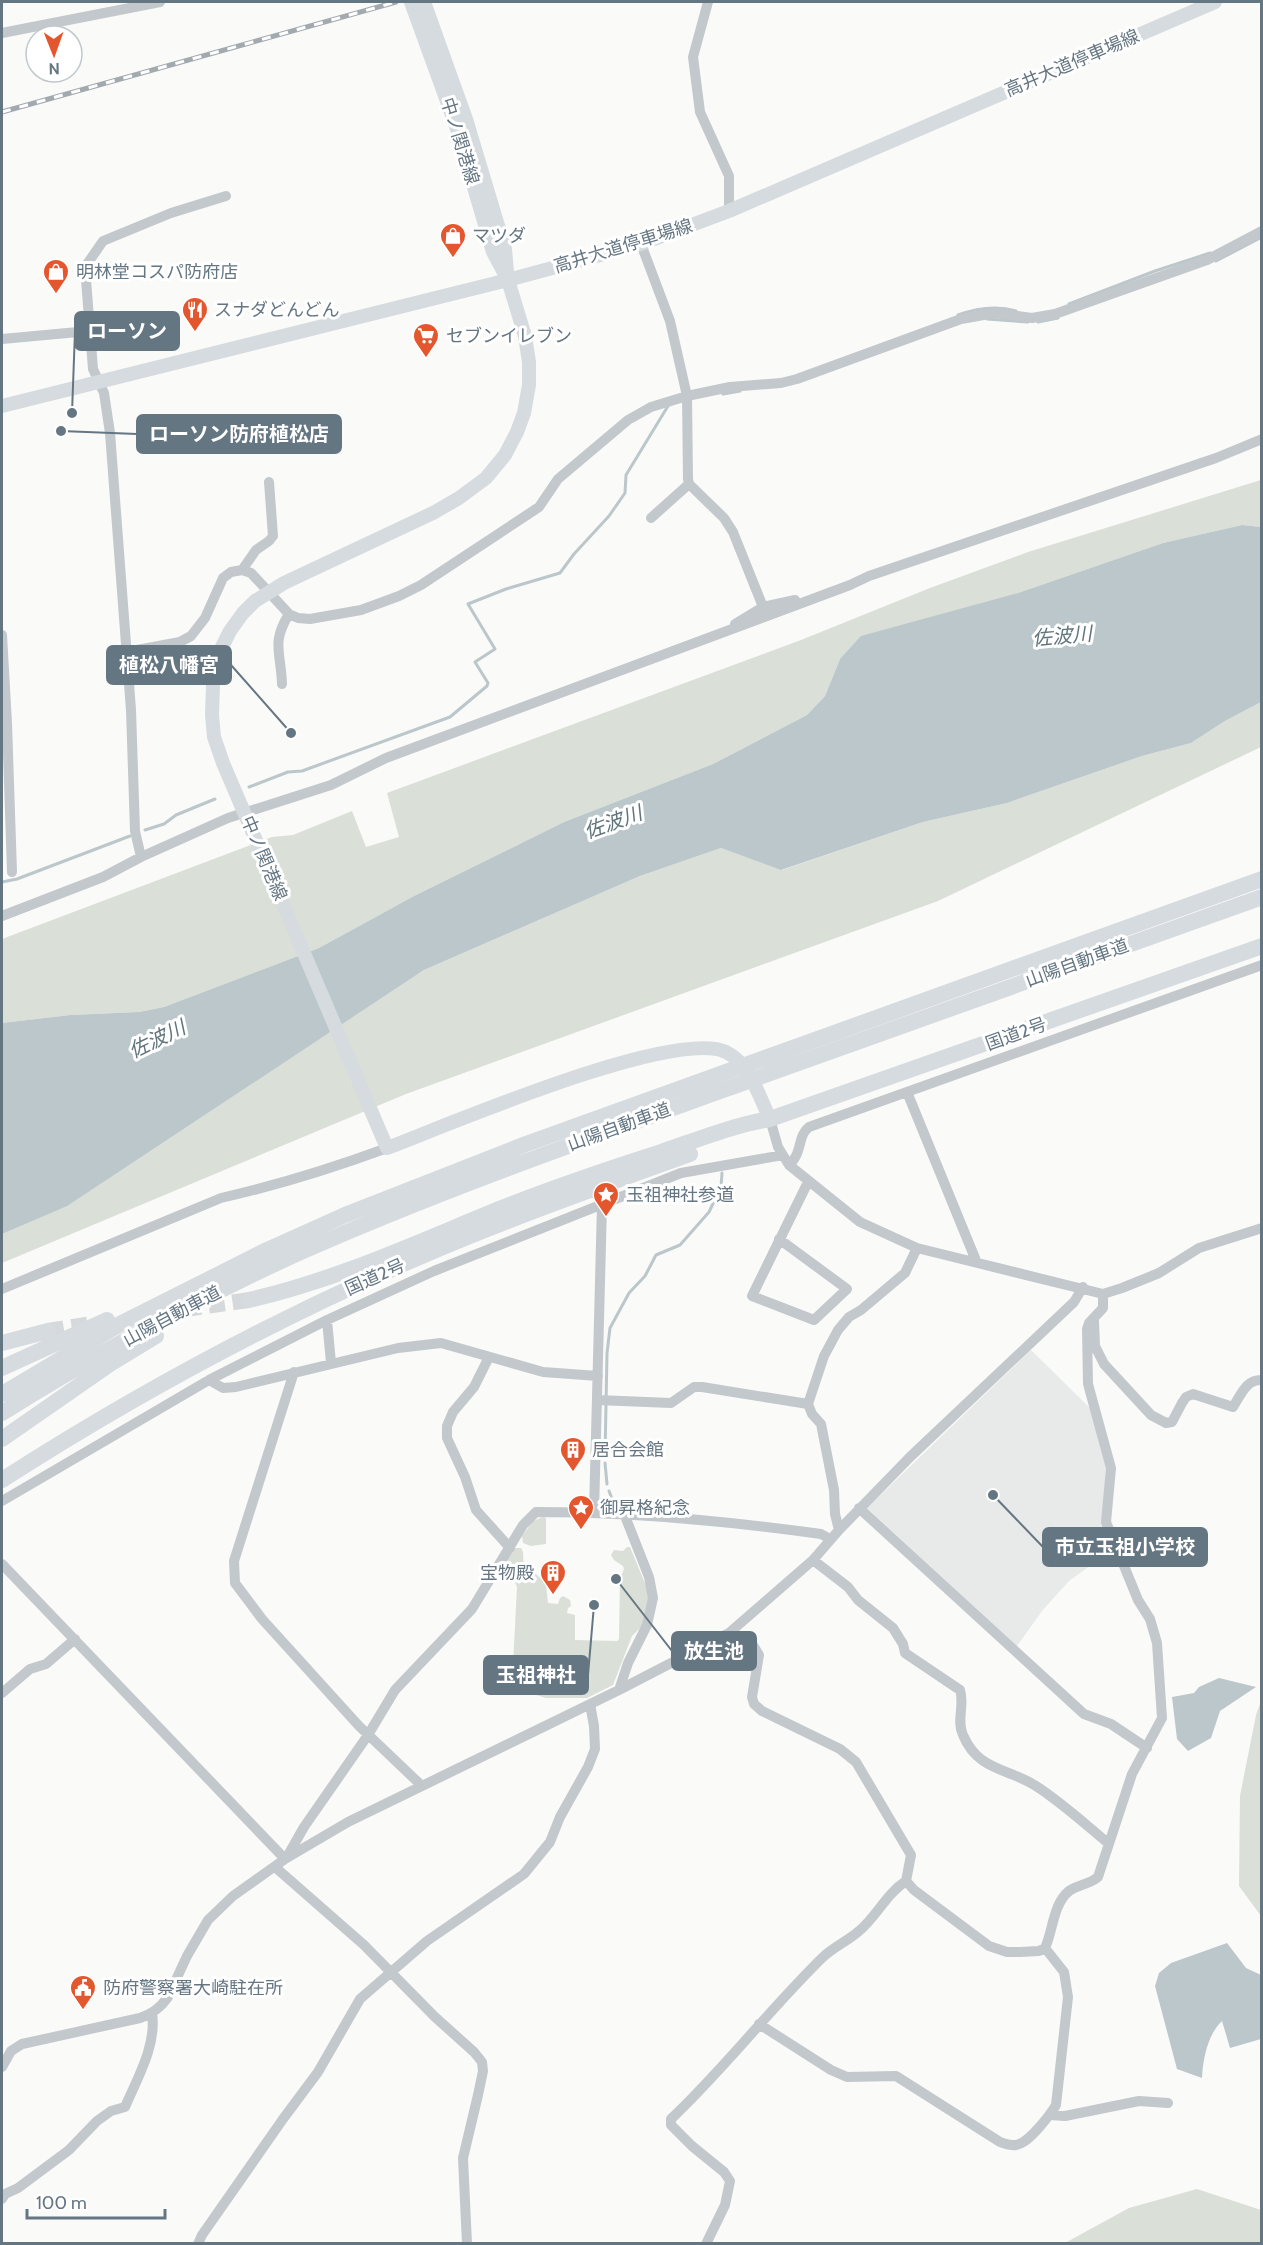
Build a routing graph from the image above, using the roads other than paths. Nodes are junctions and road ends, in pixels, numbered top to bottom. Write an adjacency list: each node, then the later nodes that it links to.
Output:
1 (160, 2): 5 (street)
2 (708, 2): 7 (street)
3 (1215, 2): 7 (main road, 高井大道停車場線)
4 (419, 5): 10 (main road, 中ノ関港線)
5 (2, 33)
6 (225, 196): 11 (street)
7 (729, 210): 9 (main road, 高井大道停車場線)
8 (1262, 231): 14 (street)
9 (641, 244): 10 (main road, 高井大道停車場線); 14 (street)
10 (508, 280): 13 (main road, 高井大道停車場線); 21 (main road, 中ノ関港線)
11 (89, 331): 12 (street); 13 (street)
12 (2, 339)
13 (99, 382): 15 (main road, 高井大道停車場線); 27 (street)
14 (687, 396): 18 (street); 24 (street)
15 (2, 406)
16 (1262, 439): 22 (street)
17 (269, 482): 20 (street)
18 (689, 484): 19 (street); 23 (street)
19 (651, 518)
20 (242, 570): 21 (street); 27 (street)
21 (270, 591): 24 (street); 29 (main road, 中ノ関港線)
22 (807, 601): 23 (street); 25 (street)
23 (763, 607): 25 (street)
24 (289, 614): 28 (street)
25 (726, 633): 29 (street)
26 (2, 635): 31 (street)
27 (126, 652): 30 (street)
28 (282, 684)
29 (244, 813): 30 (street); 41 (main road, 中ノ関港線)
30 (141, 857): 34 (street)
31 (12, 872)
32 (1262, 879): 37 (highway, 山陽自動車道)
33 (1262, 897): 37 (highway, 山陽自動車道)
34 (2, 914)
35 (1262, 946): 40 (highway, 国道2号)
36 (1262, 965): 39 (street)
37 (763, 1067): 38 (highway, 山陽自動車道)
38 (725, 1080): 48 (highway, 山陽自動車道); 50 (highway, 山陽自動車道)
39 (907, 1092): 42 (street); 49 (street)
40 (770, 1119): 41 (main road); 42 (street); 54 (highway, 国道2号); 71 (highway, 国道2号)
41 (387, 1148): 52 (street)
42 (786, 1160): 43 (street); 44 (street)
43 (808, 1182): 46 (street); 47 (street)
44 (602, 1205): 56 (street); 63 (street)
45 (1262, 1228): 53 (street)
46 (779, 1239): 46 (street)
47 (917, 1248): 49 (street); 68 (street)
48 (302, 1252): 69 (highway, 山陽自動車道); 70 (highway)
49 (977, 1263): 51 (street)
50 (209, 1278): 61 (highway); 66 (highway, 山陽自動車道)
51 (1083, 1287): 53 (street); 73 (street)
52 (2, 1289)
53 (1103, 1294): 55 (street)
54 (249, 1300)
55 (1094, 1317): 65 (street); 87 (street)
56 (327, 1320): 60 (street); 64 (street)
57 (48, 1331): 58 (highway)
58 (2, 1343)
59 (489, 1357): 60 (street); 63 (street); 78 (street)
60 (331, 1363): 62 (street)
61 (2, 1368)
62 (294, 1372): 64 (street); 86 (street)
63 (598, 1376): 67 (street)
64 (209, 1380): 72 (street)
65 (1262, 1380)
66 (2, 1394)
67 (597, 1400): 68 (street); 74 (street)
68 (808, 1404): 76 (street)
69 (2, 1413)
70 (2, 1439)
71 (2, 1480)
72 (2, 1502)
73 (859, 1508): 76 (street); 87 (street)
74 (594, 1512): 75 (street); 78 (street)
75 (625, 1516): 77 (street); 83 (street)
76 (839, 1530): 77 (street)
77 (830, 1539): 79 (street)
78 (510, 1548): 86 (street)
79 (813, 1560): 81 (street); 89 (street)
80 (2, 1564): 82 (street)
81 (729, 1633): 83 (street); 92 (street)
82 (75, 1639): 84 (street); 90 (street)
83 (619, 1690): 85 (street)
84 (2, 1693)
85 (590, 1704): 88 (street); 94 (street)
86 (368, 1735): 88 (street); 90 (street)
87 (1147, 1748): 89 (street)
88 (422, 1786): 90 (street)
89 (1108, 1843): 93 (street)
90 (285, 1859): 91 (street)
91 (274, 1867): 94 (street); 95 (street)
92 (906, 1881): 93 (street); 96 (street)
93 (1045, 1948): 99 (street)
94 (392, 1971): 101 (street); 102 (street)
95 (152, 2013): 97 (street); 100 (street)
96 (759, 2024): 99 (street); 103 (street)
97 (2, 2067)
98 (1168, 2103): 99 (street)
99 (1050, 2115)
100 (2, 2199)
101 (198, 2244)
102 (467, 2244)
103 (706, 2244)

